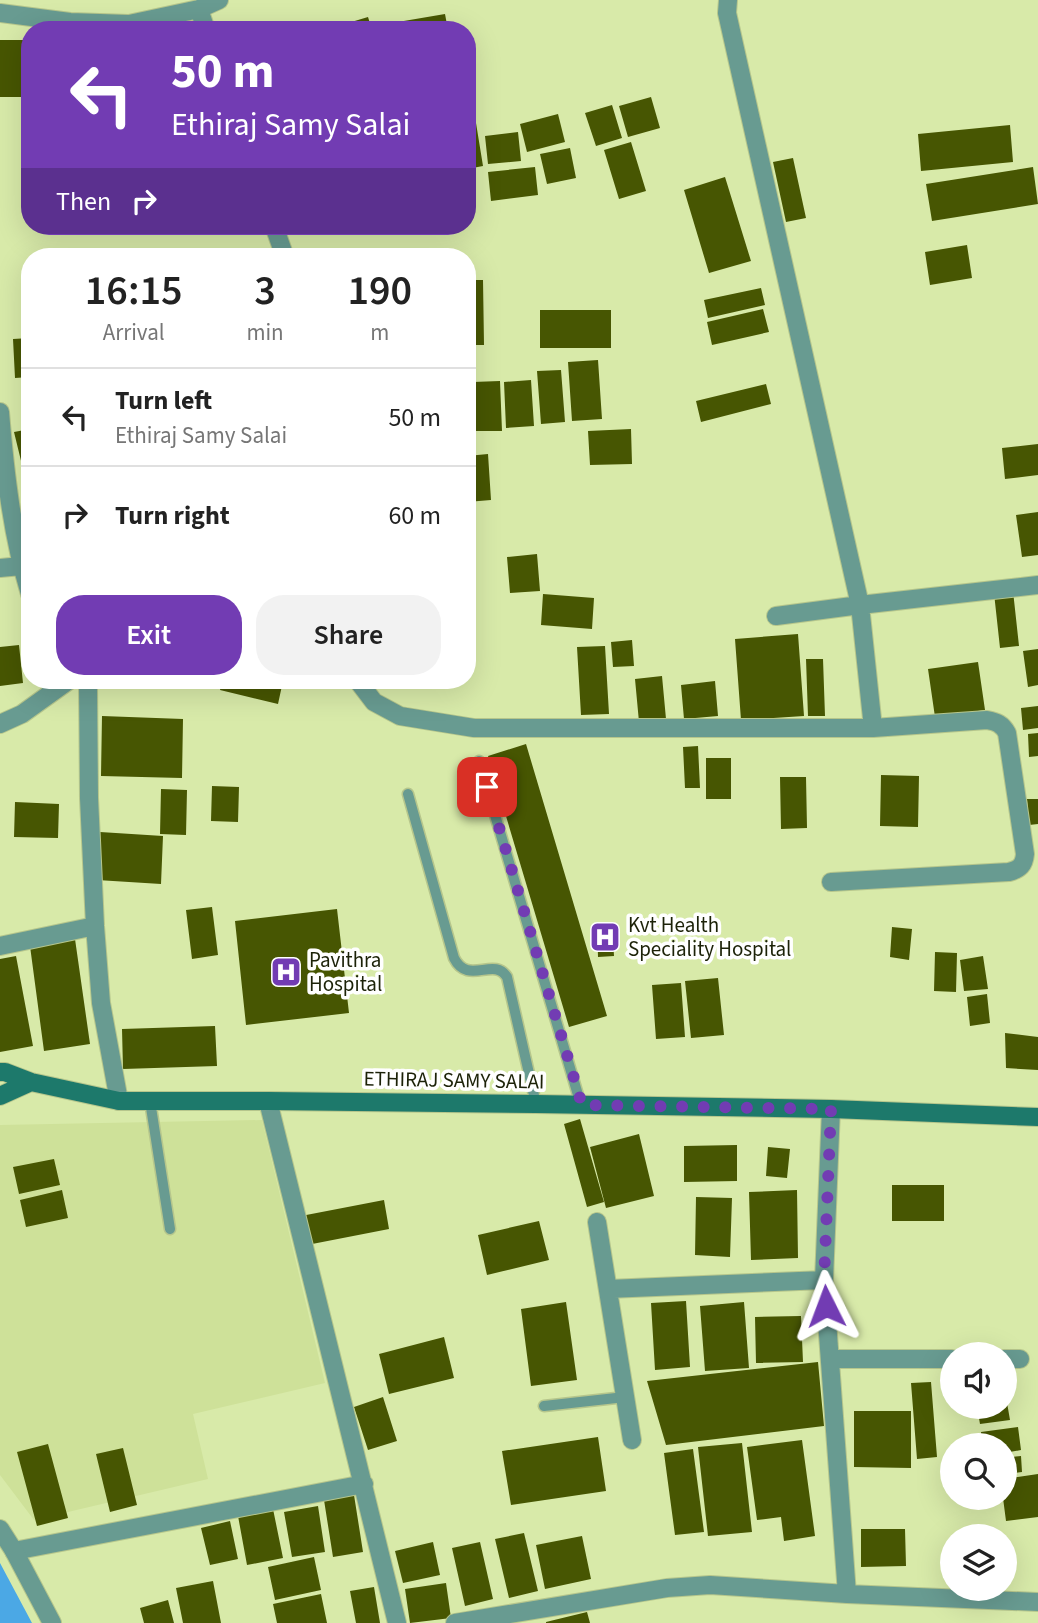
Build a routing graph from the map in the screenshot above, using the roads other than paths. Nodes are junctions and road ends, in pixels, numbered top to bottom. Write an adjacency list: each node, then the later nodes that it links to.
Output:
1 (219, 0): 3 (street)
2 (728, 0): 12 (street)
3 (199, 9): 6 (street); 7 (street)
4 (0, 13): 5 (street)
5 (62, 21)
6 (143, 21)
7 (203, 21)
8 (0, 412): 9 (street)
9 (21, 566): 10 (street)
10 (0, 568)
11 (1038, 585): 12 (street)
12 (860, 605): 13 (street); 18 (street)
13 (776, 616)
14 (56, 689): 17 (street)
15 (88, 689): 22 (street)
16 (364, 689): 18 (street)
17 (0, 724)
18 (873, 728): 21 (street)
19 (479, 761): 31 (lane)
20 (408, 794): 30 (lane)
21 (831, 882)
22 (95, 926): 23 (street); 27 (street)
23 (0, 946)
24 (0, 1072): 25 (main road, ETHIRAJ SAMY SALAI)
25 (32, 1082): 26 (main road); 27 (main road, ETHIRAJ SAMY SALAI)
26 (0, 1096)
27 (119, 1101): 28 (main road, ETHIRAJ SAMY SALAI)
28 (150, 1101): 29 (main road, ETHIRAJ SAMY SALAI); 35 (lane)
29 (268, 1101): 30 (main road, ETHIRAJ SAMY SALAI); 43 (street)
30 (536, 1104): 31 (main road, ETHIRAJ SAMY SALAI)
31 (582, 1105): 32 (main road, ETHIRAJ SAMY SALAI)
32 (831, 1109): 33 (main road, ETHIRAJ SAMY SALAI); 36 (street)
33 (1038, 1116)
34 (597, 1222): 37 (street)
35 (170, 1229)
36 (824, 1280): 37 (street); 38 (street)
37 (608, 1289): 40 (street)
38 (830, 1359): 39 (street); 46 (street)
39 (940, 1359)
40 (625, 1397): 41 (lane); 42 (street)
41 (544, 1406)
42 (632, 1440)
43 (364, 1484): 45 (street); 49 (street)
44 (0, 1529): 45 (street)
45 (14, 1551): 48 (street)
46 (847, 1594): 47 (street); 50 (street)
47 (1038, 1602)
48 (52, 1623)
49 (397, 1623)
50 (454, 1623)

